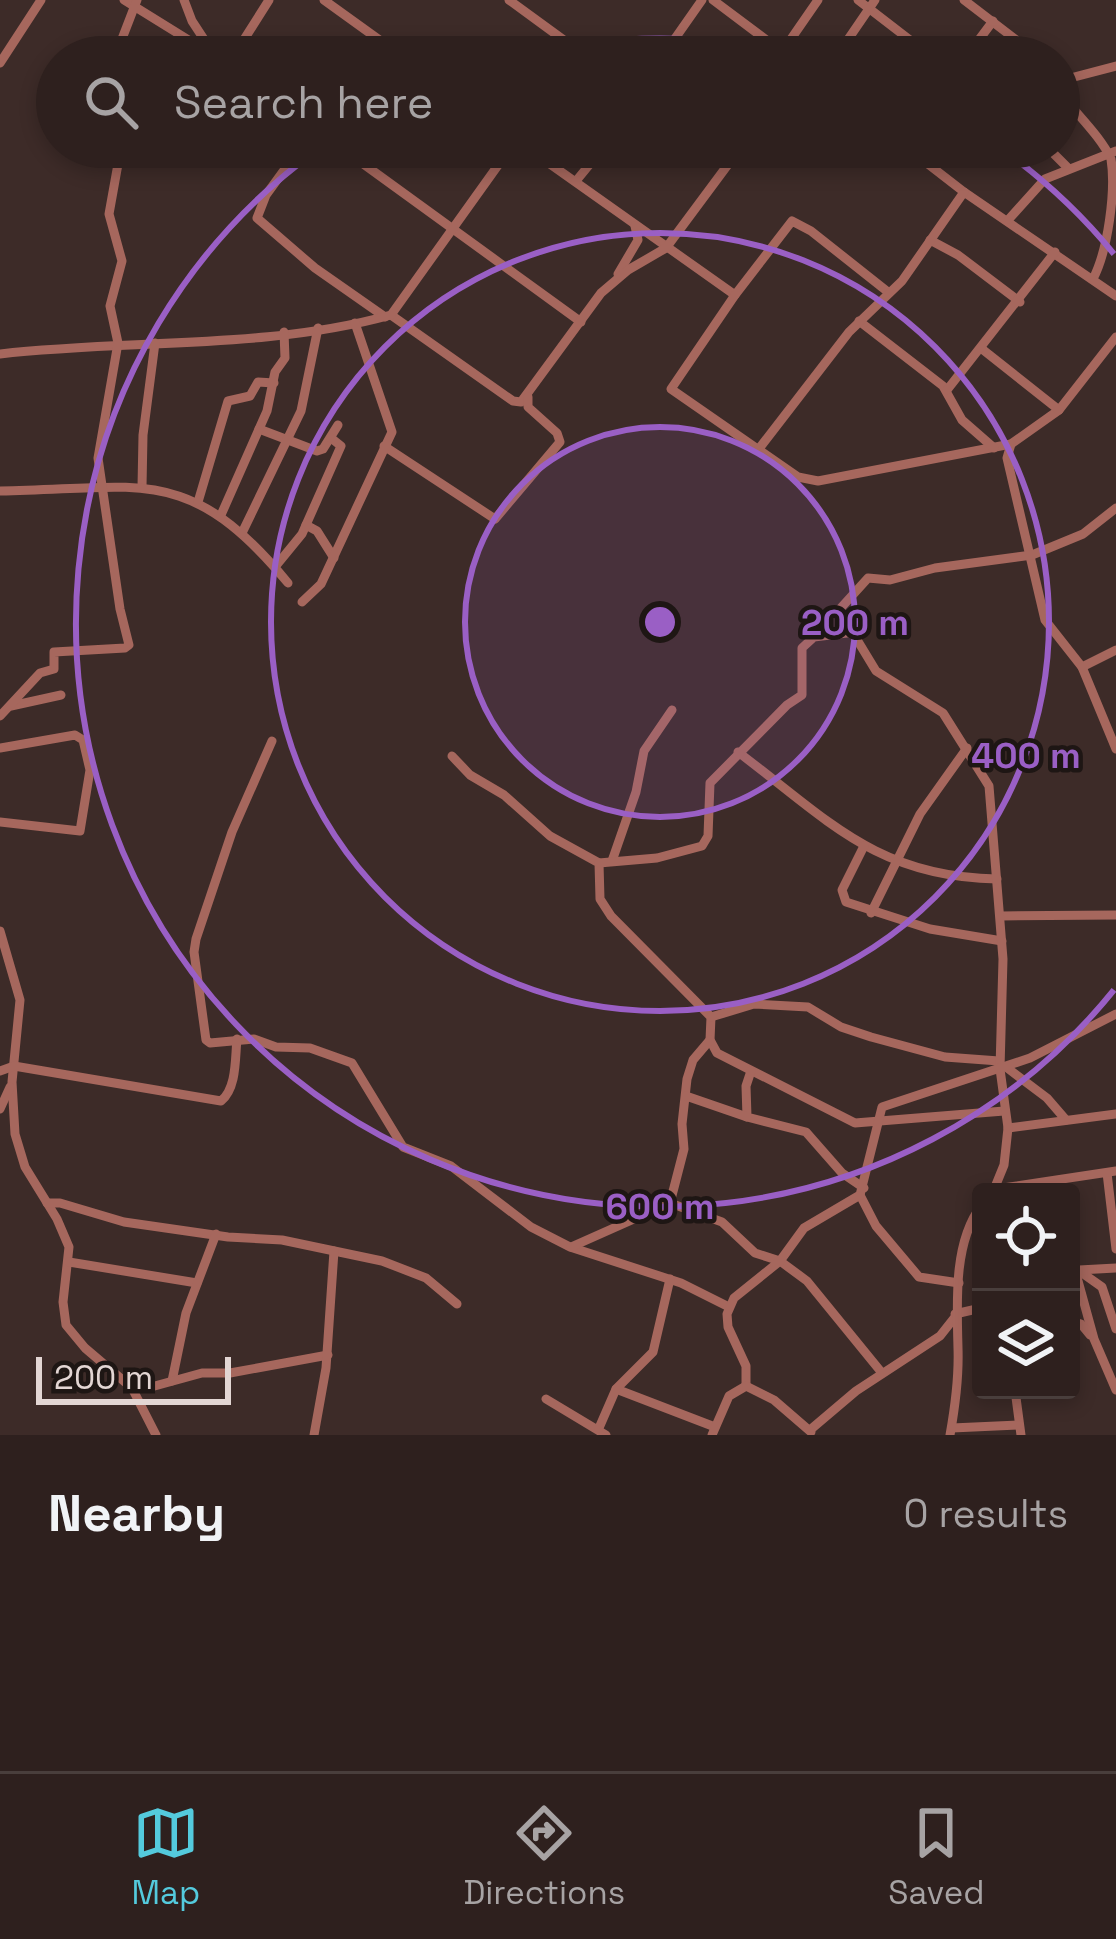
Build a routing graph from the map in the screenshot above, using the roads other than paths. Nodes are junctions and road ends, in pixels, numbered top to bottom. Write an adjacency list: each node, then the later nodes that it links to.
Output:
1 (40, 0): 26 (street)
2 (184, 0): 15 (street)
3 (269, 0): 16 (street)
4 (324, 0): 17 (street)
5 (509, 0): 18 (street)
6 (703, 0): 19 (street)
7 (712, 0): 20 (street)
8 (818, 0): 21 (street)
9 (964, 0): 12 (street)
10 (132, 2): 13 (street); 14 (street)
11 (867, 2): 22 (street); 23 (street)
12 (992, 21): 24 (street); 25 (street)
13 (122, 36)
14 (185, 36)
15 (203, 36)
16 (246, 36)
17 (375, 36)
18 (558, 36)
19 (677, 36)
20 (761, 36)
21 (796, 36)
22 (848, 36)
23 (907, 36)
24 (981, 36)
25 (1008, 36)
26 (0, 62)
27 (1116, 66): 28 (street)
28 (1080, 75)
29 (1080, 115): 30 (street)
30 (1112, 152): 31 (street); 49 (street)
31 (1080, 164)
32 (117, 168): 62 (street)
33 (286, 168): 55 (street)
34 (369, 168): 45 (street)
35 (497, 168): 45 (street)
36 (557, 168): 41 (street)
37 (587, 168): 41 (street)
38 (725, 168): 47 (street)
39 (933, 168): 42 (street)
40 (1068, 168): 43 (street)
41 (576, 181): 44 (street)
42 (964, 192): 43 (street); 46 (street)
43 (1009, 219): 48 (street)
44 (635, 226): 47 (street); 50 (street)
45 (454, 230): 55 (street); 58 (street)
46 (930, 240): 51 (street); 54 (street)
47 (666, 248): 50 (street); 52 (street)
48 (1055, 252): 49 (street); 54 (street)
49 (1093, 279): 53 (street)
50 (612, 284): 58 (street)
51 (888, 292): 52 (street); 56 (street)
52 (735, 296): 77 (street)
53 (1116, 296)
54 (1020, 302): 64 (street)
55 (388, 316): 57 (street); 68 (street)
56 (859, 321): 67 (street); 77 (street)
57 (356, 322): 59 (street); 75 (street)
58 (580, 322): 68 (street)
59 (318, 328): 60 (street); 73 (street)
60 (284, 332): 63 (street); 66 (street)
61 (1116, 337): 69 (street)
62 (118, 343): 63 (street); 65 (street); 78 (street)
63 (155, 343): 79 (street)
64 (982, 349): 67 (street); 69 (street)
65 (0, 354)
66 (274, 383): 71 (street); 81 (street)
67 (946, 391): 76 (street)
68 (528, 397): 75 (street)
69 (1059, 410): 74 (street)
70 (338, 425): 72 (street)
71 (259, 429): 73 (street); 83 (street)
72 (331, 438): 73 (street); 84 (street)
73 (288, 440): 85 (street)
74 (1011, 444): 76 (street); 86 (street)
75 (384, 446): 87 (street)
76 (994, 448): 77 (street)
77 (758, 450)
78 (103, 486): 79 (street); 80 (street); 96 (street)
79 (142, 488): 81 (street)
80 (0, 491)
81 (198, 502): 83 (street)
82 (1116, 508): 86 (street)
83 (221, 515): 85 (street)
84 (306, 525): 87 (street); 88 (street)
85 (242, 533): 88 (street)
86 (1032, 556): 91 (street); 93 (street)
87 (334, 558): 90 (street)
88 (275, 567): 89 (street)
89 (288, 583)
90 (302, 602)
91 (855, 632): 99 (street); 101 (street)
92 (1116, 650): 93 (street)
93 (1082, 667): 100 (street)
94 (61, 695): 96 (street)
95 (672, 710): 105 (street)
96 (2, 711)
97 (272, 741): 116 (street)
98 (0, 748): 103 (street)
99 (967, 748): 106 (street); 108 (street)
100 (1116, 749)
101 (738, 752): 104 (street); 105 (street)
102 (452, 756): 107 (street)
103 (0, 822)
104 (864, 846): 106 (street); 109 (street)
105 (612, 861): 107 (street)
106 (894, 862): 108 (street); 109 (street)
107 (599, 863): 115 (street)
108 (997, 879): 111 (street)
109 (871, 913): 113 (street)
110 (1116, 915): 111 (street)
111 (1001, 916): 113 (street)
112 (0, 931): 118 (street)
113 (1002, 941): 119 (street)
114 (1116, 1014): 119 (street)
115 (711, 1017): 117 (street); 119 (street)
116 (238, 1039): 118 (street); 143 (street)
117 (710, 1040): 121 (street); 123 (street)
118 (14, 1066): 120 (street); 122 (street)
119 (1002, 1066): 125 (street); 128 (street); 129 (street)
120 (0, 1071)
121 (751, 1071): 127 (street); 129 (street)
122 (12, 1082): 124 (street); 137 (street)
123 (686, 1096): 127 (street); 138 (street)
124 (0, 1109)
125 (1004, 1111): 129 (street); 130 (street)
126 (1116, 1114): 128 (street)
127 (747, 1117): 136 (street)
128 (1066, 1120): 130 (street)
129 (878, 1124): 136 (street)
130 (1008, 1129): 133 (street)
131 (1111, 1172): 132 (street); 144 (street)
132 (1054, 1179): 134 (street); 135 (street)
133 (997, 1183)
134 (1032, 1183)
135 (1053, 1183)
136 (862, 1192): 147 (street); 152 (street)
137 (47, 1203): 139 (street); 140 (street)
138 (670, 1203): 143 (street); 147 (street)
139 (82, 1209): 140 (street); 142 (street)
140 (58, 1219): 146 (street)
141 (972, 1221): 152 (street)
142 (215, 1234): 145 (street); 153 (street)
143 (570, 1247): 151 (street)
144 (1116, 1249)
145 (334, 1251): 155 (street); 162 (street)
146 (69, 1262): 153 (street); 166 (street)
147 (780, 1262): 156 (street); 163 (street)
148 (1116, 1268): 149 (street)
149 (1080, 1269)
150 (1080, 1273): 160 (street)
151 (670, 1279): 156 (street); 168 (street)
152 (959, 1282): 158 (street)
153 (197, 1283): 164 (street)
154 (1080, 1291): 161 (street)
155 (457, 1304)
156 (729, 1307): 165 (street)
157 (972, 1311): 158 (street)
158 (955, 1316): 163 (street); 175 (street)
159 (1080, 1324): 161 (street)
160 (1116, 1329)
161 (1094, 1339): 167 (street)
162 (328, 1355): 164 (street); 177 (street)
163 (882, 1373): 174 (street)
164 (172, 1381): 166 (street)
165 (746, 1386): 173 (street); 174 (street)
166 (133, 1388): 176 (street)
167 (1116, 1388)
168 (616, 1389): 172 (street); 173 (street)
169 (546, 1399): 172 (street)
170 (1016, 1399): 171 (street)
171 (1020, 1430): 175 (street)
172 (603, 1431)
173 (714, 1431)
174 (811, 1432)
175 (951, 1432)
176 (156, 1435)
177 (314, 1435)

